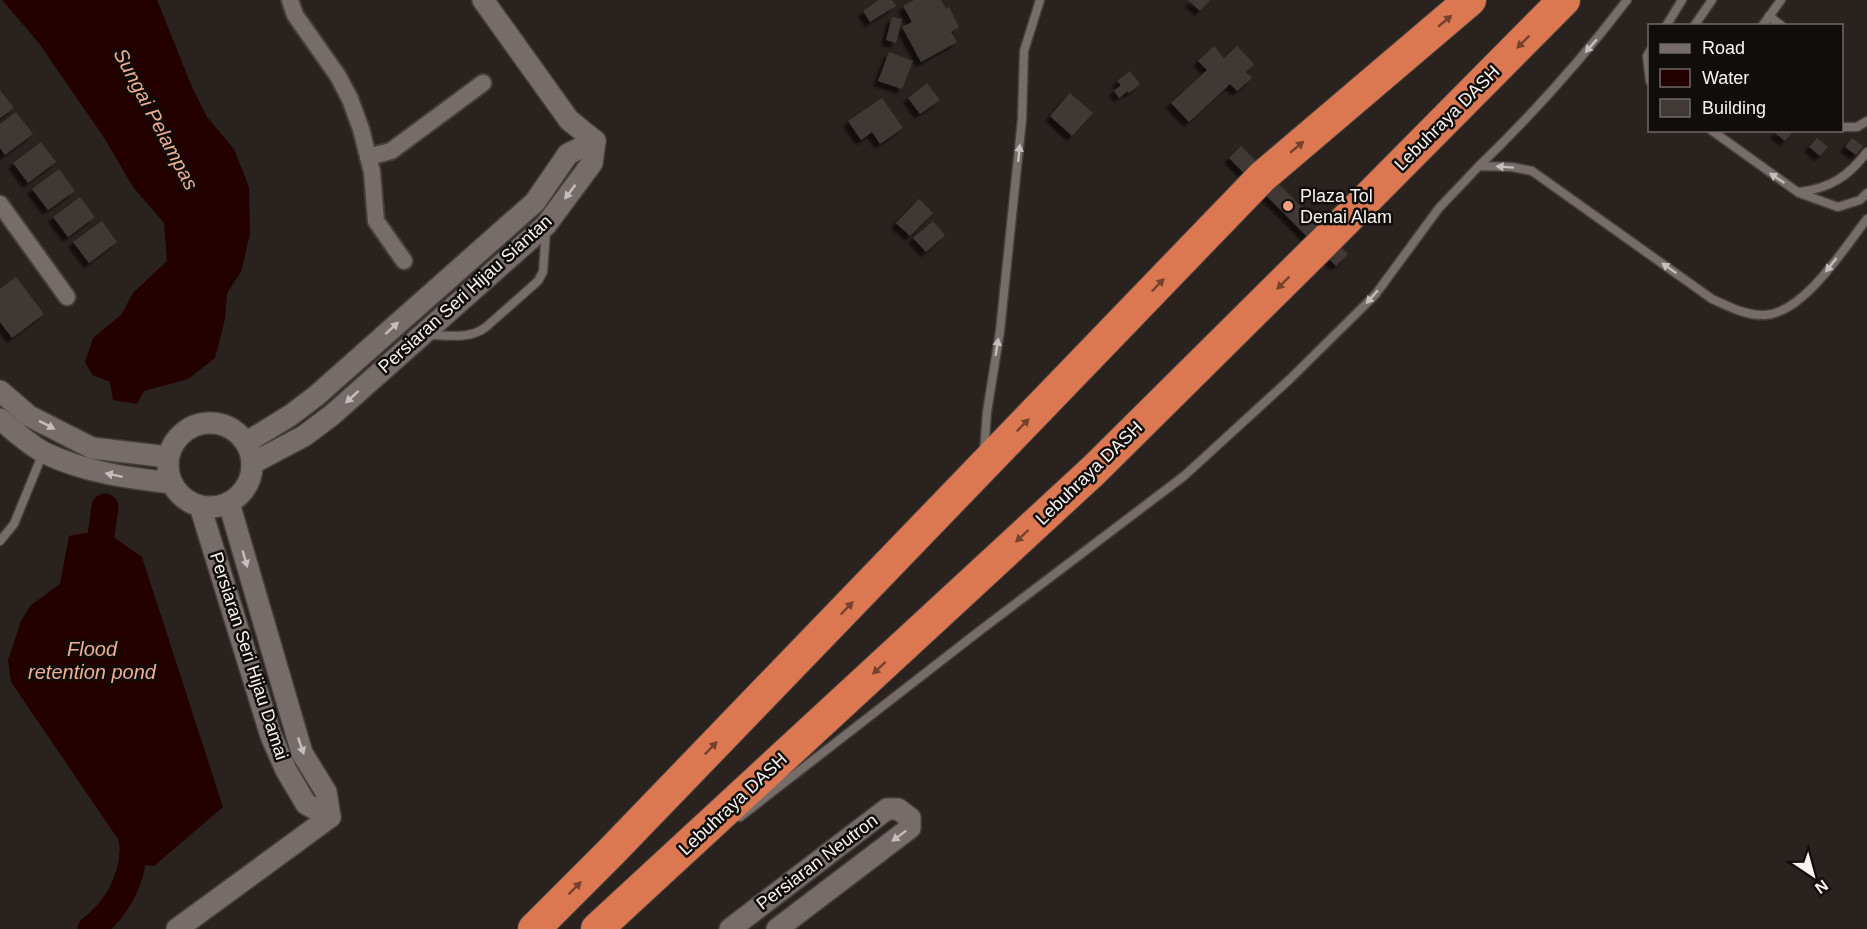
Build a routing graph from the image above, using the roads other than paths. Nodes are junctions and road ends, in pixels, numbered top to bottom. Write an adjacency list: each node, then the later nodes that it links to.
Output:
1 (290, 0): 21 (street)
2 (483, 0): 19 (street)
3 (1040, 0): 37 (lane, one-way to 3)
4 (1470, 0): 37 (highway, one-way to 4)
5 (1564, 0): 45 (highway, Lebuhraya DASH, one-way to 45)
6 (1627, 0): 22 (lane, one-way to 22)
7 (1682, 0): 11 (lane)
8 (1712, 0): 12 (lane)
9 (1781, 0): 10 (lane)
10 (1769, 16): 13 (lane); 14 (lane)
11 (1667, 24)
12 (1696, 24)
13 (1763, 24)
14 (1779, 24)
15 (483, 83): 21 (street)
16 (1867, 122): 17 (lane)
17 (1843, 127)
18 (1714, 132): 23 (lane, one-way to 18)
19 (595, 141): 27 (street, Persiaran Seri Hijau Siantan, one-way to 27); 33 (street, Persiaran Seri Hijau Siantan, one-way to 19)
20 (1867, 152): 23 (lane)
21 (368, 157): 28 (street)
22 (1479, 166): 26 (lane, one-way to 22); 43 (lane, one-way to 43)
23 (1799, 193): 24 (lane)
24 (1867, 193)
25 (0, 204): 29 (street)
26 (1867, 219)
27 (546, 225): 30 (street, Persiaran Seri Hijau Siantan); 30 (lane)
28 (404, 261)
29 (67, 297)
30 (422, 334): 36 (street, Persiaran Seri Hijau Siantan, one-way to 36)
31 (0, 391): 35 (street, one-way to 35)
32 (0, 419): 34 (street)
33 (247, 442): 35 (street); 36 (street)
34 (43, 452): 38 (street, one-way to 34); 41 (lane)
35 (168, 457): 38 (street)
36 (253, 464): 39 (street)
37 (982, 467): 47 (highway, one-way to 37)
38 (172, 483): 40 (street)
39 (229, 503): 40 (street); 42 (street, Persiaran Seri Hijau Damai, one-way to 42)
40 (200, 506): 42 (street, Persiaran Seri Hijau Damai)
41 (0, 541)
42 (330, 817): 46 (street)
43 (731, 824)
44 (694, 853): 45 (lane)
45 (599, 927)
46 (177, 929)
47 (534, 929)
48 (730, 929): 49 (street, Persiaran Neutron, one-way to 49)
49 (777, 929)

